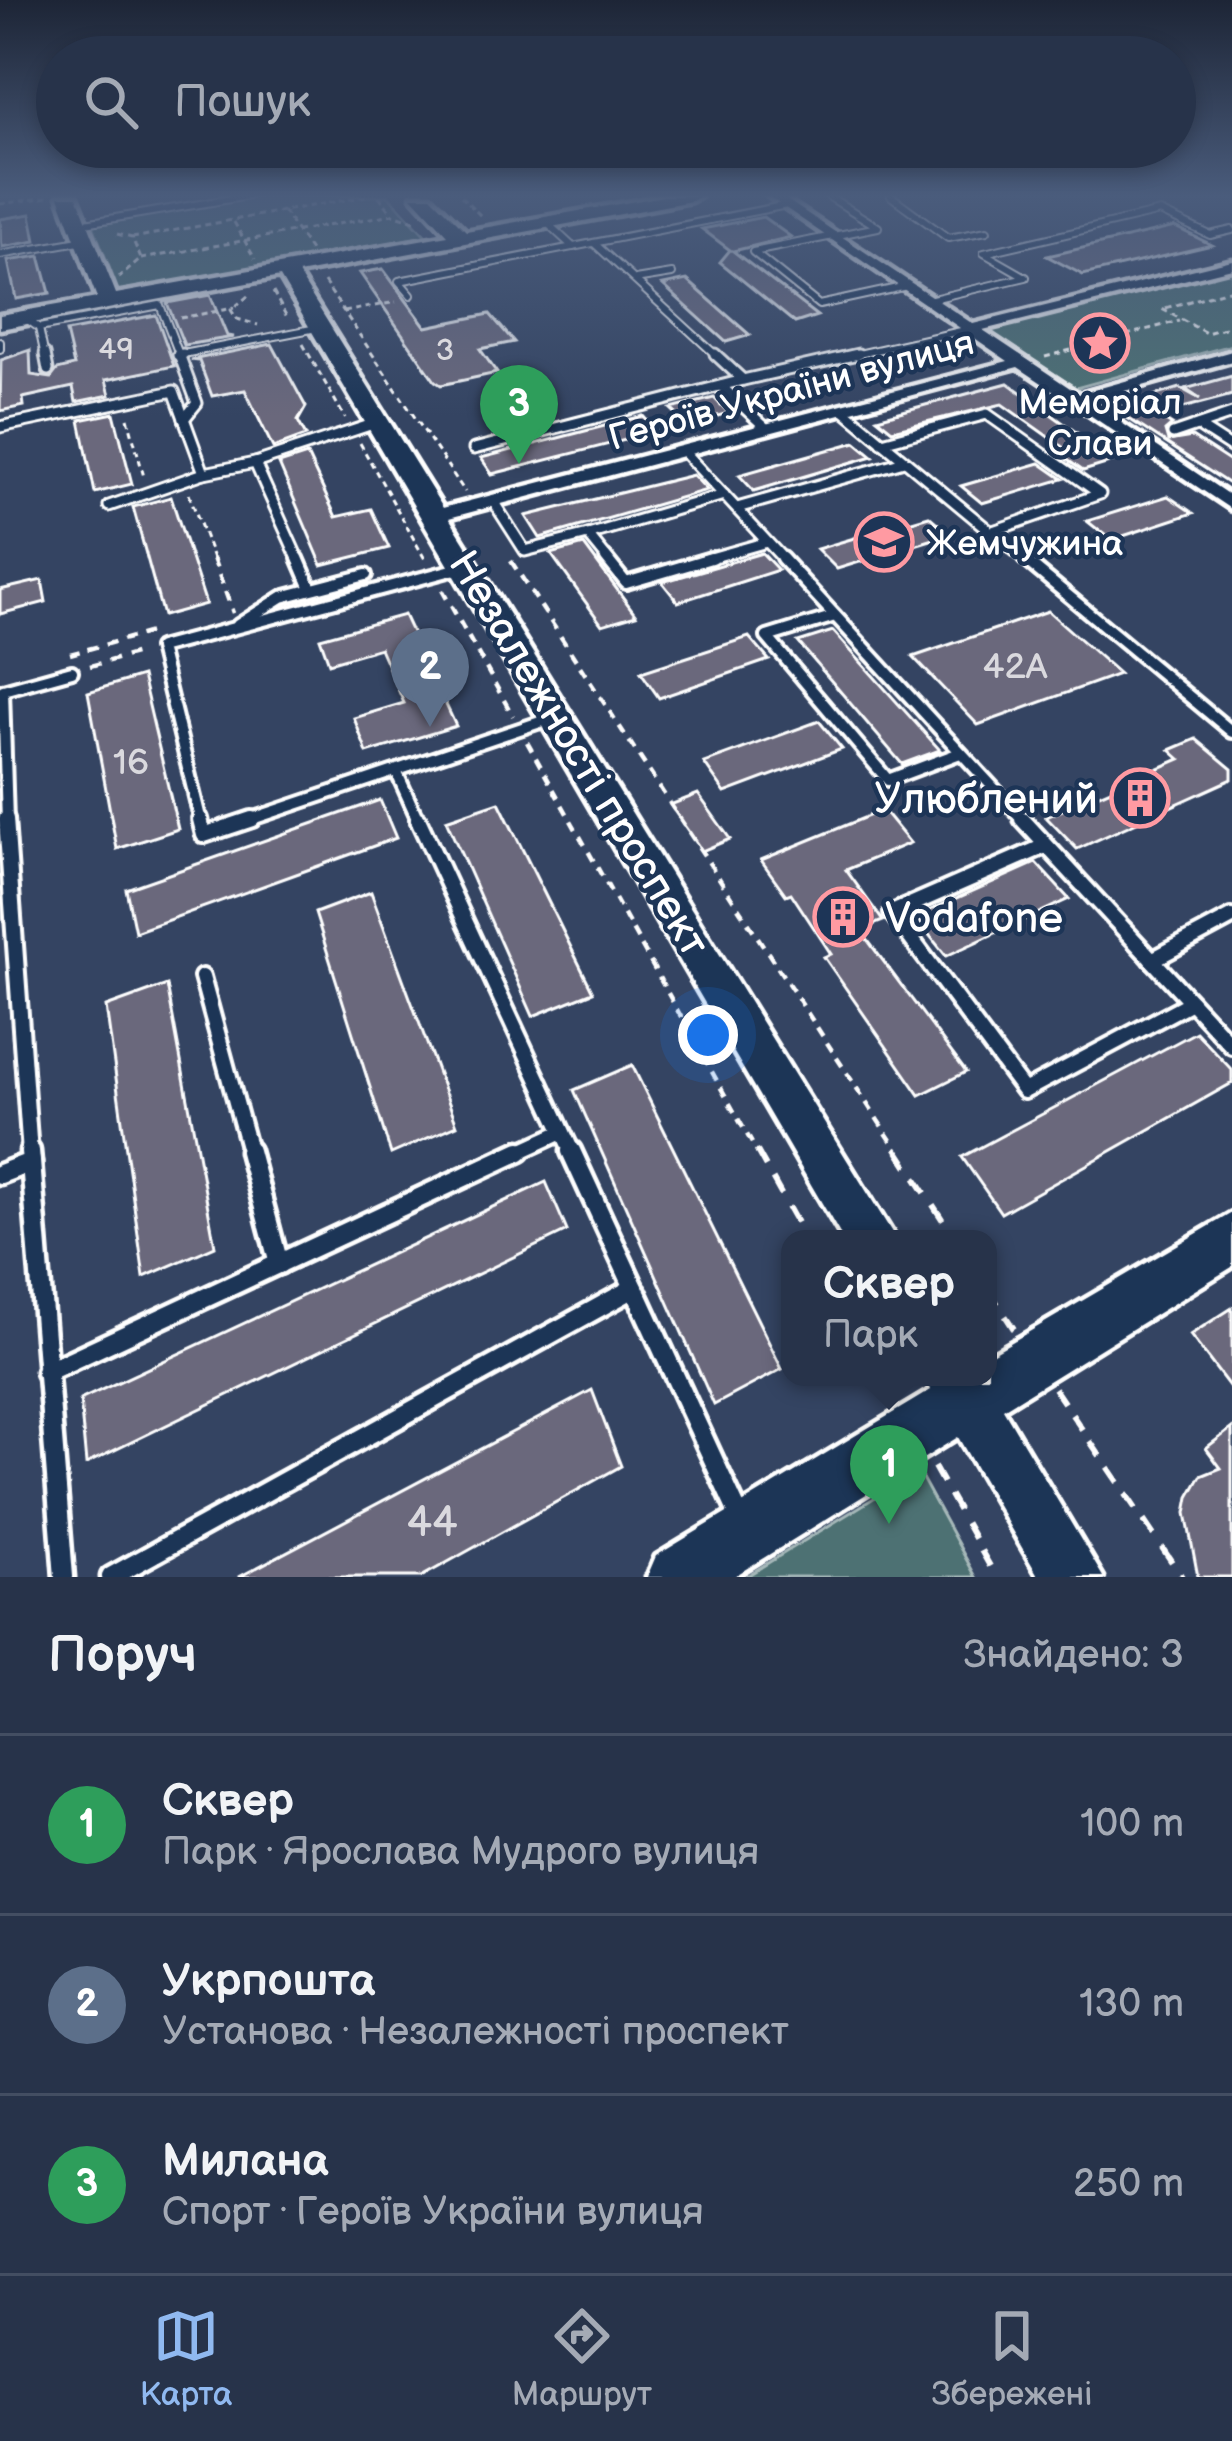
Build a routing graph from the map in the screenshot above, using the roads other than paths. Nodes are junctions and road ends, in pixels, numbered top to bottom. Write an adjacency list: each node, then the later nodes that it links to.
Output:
1 (101, 270): 13 (street)
2 (276, 270): 13 (street)
3 (289, 270): 18 (street, Незалежності проспект)
4 (457, 270): 14 (lane)
5 (623, 270): 11 (lane)
6 (775, 270): 12 (lane)
7 (883, 270): 12 (street)
8 (1013, 270): 15 (lane)
9 (1209, 270): 19 (street, Героїв України вулиця)
10 (672, 274): 11 (lane)
11 (635, 280): 24 (lane)
12 (907, 286): 15 (street)
13 (112, 292): 17 (street)
14 (411, 295)
15 (928, 300): 19 (street)
16 (0, 322): 17 (street)
17 (32, 323): 20 (lane); 23 (lane)
18 (313, 326): 20 (lane); 30 (street, Незалежності проспект)
19 (970, 328): 22 (street); 24 (lane)
20 (178, 355): 29 (lane)
21 (1232, 356): 26 (street)
22 (1021, 363): 26 (street); 27 (street, Героїв України вулиця)
23 (48, 370)
24 (743, 380): 25 (lane)
25 (721, 386): 33 (lane); 37 (lane)
26 (1077, 400): 44 (street)
27 (843, 409): 33 (street, Героїв України вулиця); 35 (lane)
28 (1232, 414): 31 (lane)
29 (184, 418): 32 (lane); 41 (lane)
30 (366, 425): 40 (lane); 47 (street, Незалежності проспект)
31 (1198, 426): 34 (lane); 36 (lane)
32 (0, 427)
33 (766, 429): 38 (street, Героїв України вулиця)
34 (1173, 434)
35 (882, 442): 39 (lane); 48 (lane)
36 (1232, 448)
37 (474, 449)
38 (683, 451): 42 (lane); 43 (street, Героїв України вулиця)
39 (904, 461): 46 (lane); 48 (lane)
40 (255, 463): 41 (lane); 53 (lane)
41 (203, 473): 45 (lane)
42 (724, 495): 46 (lane); 49 (lane)
43 (493, 501): 47 (street, Героїв України вулиця); 49 (lane)
44 (1232, 505)
45 (109, 506)
46 (737, 508): 50 (lane)
47 (438, 515): 51 (street, Незалежності проспект)
48 (990, 532): 58 (lane)
49 (588, 535): 50 (lane)
50 (767, 542): 54 (lane)
51 (469, 566): 55 (lane); 57 (street, Незалежності проспект)
52 (366, 575): 53 (lane)
53 (310, 586): 55 (lane)
54 (835, 616): 60 (lane); 60 (lane)
55 (237, 626): 61 (lane)
56 (73, 671): 59 (lane)
57 (558, 716): 61 (lane); 74 (street, Незалежності проспект)
58 (1232, 732)
59 (1, 744): 63 (lane)
60 (960, 753): 62 (lane)
61 (396, 771): 71 (lane)
62 (1045, 846): 65 (lane); 69 (lane)
63 (4, 848): 67 (lane)
64 (1232, 917): 65 (lane)
65 (1152, 960): 69 (lane)
66 (202, 977): 76 (lane)
67 (17, 989): 68 (lane); 72 (lane)
68 (0, 995)
69 (1191, 1002): 70 (lane)
70 (1232, 1046)
71 (562, 1132): 76 (lane); 77 (lane)
72 (31, 1162): 73 (lane); 78 (lane)
73 (0, 1174)
74 (866, 1230)
75 (1232, 1238): 79 (street)
76 (279, 1264): 78 (lane)
77 (634, 1288): 81 (lane); 83 (lane)
78 (46, 1372): 82 (lane)
79 (997, 1374)
80 (960, 1388): 81 (street); 85 (street)
81 (748, 1534): 84 (street)
82 (64, 1577)
83 (111, 1577)
84 (677, 1577)
85 (1073, 1577)

